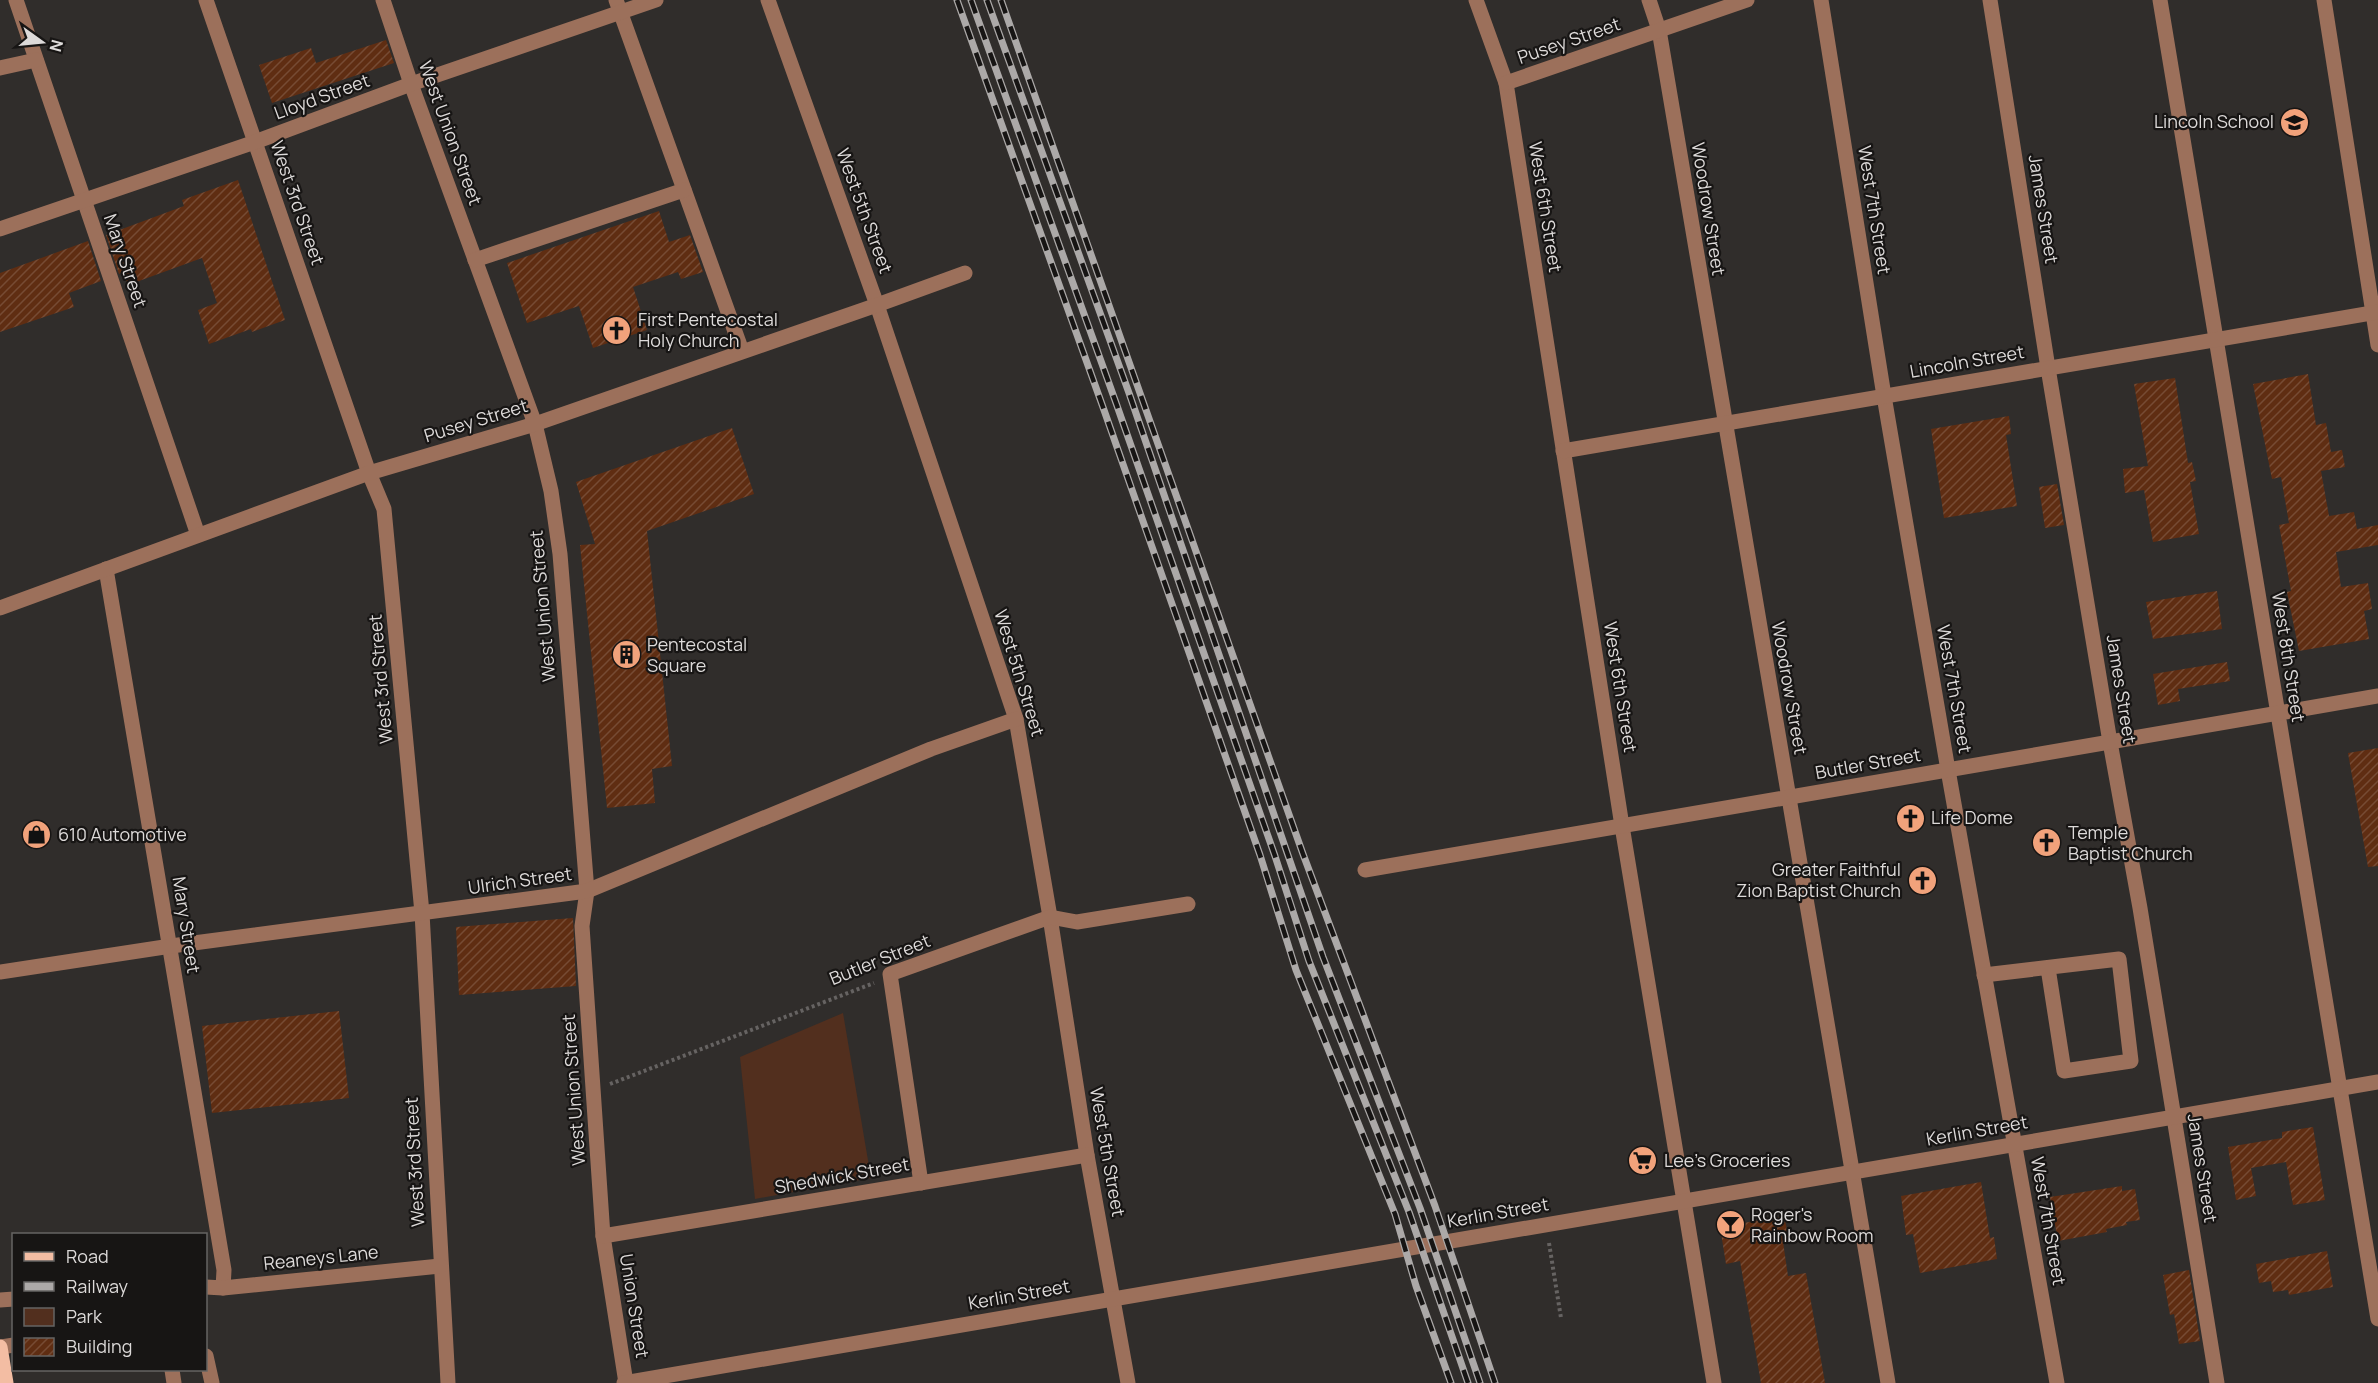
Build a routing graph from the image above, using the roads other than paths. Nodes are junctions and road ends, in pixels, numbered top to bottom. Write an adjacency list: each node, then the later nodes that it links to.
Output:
1 (16, 0): 15 (street, Mary Street)
2 (206, 0): 19 (street, West 3rd Street)
3 (383, 0): 18 (street, West Union Street)
4 (656, 0): 13 (street, Lloyd Street)
5 (768, 0): 25 (street, West 5th Street)
6 (1476, 0): 17 (street, West 6th Street)
7 (1649, 0): 14 (street, Woodrow Street)
8 (1747, 0): 14 (street, Pusey Street)
9 (1821, 0): 31 (street, West 7th Street)
10 (1990, 0): 30 (street, James Street)
11 (2160, 0): 27 (street, West 8th Street)
12 (2324, 0): 26 (street)
13 (618, 7): 18 (street, Lloyd Street); 20 (street)
14 (1659, 30): 17 (street, Pusey Street); 33 (street, Woodrow Street)
15 (36, 60): 16 (street); 21 (street, Mary Street)
16 (0, 68)
17 (1506, 83): 34 (street, West 6th Street)
18 (411, 84): 19 (street, Lloyd Street); 23 (street, West Union Street)
19 (255, 142): 21 (street, Lloyd Street); 35 (street, West 3rd Street)
20 (684, 190): 23 (street); 29 (street)
21 (84, 202): 22 (street, Lloyd Street); 36 (street, Mary Street)
22 (0, 229)
23 (475, 260): 32 (street, West Union Street)
24 (964, 273): 25 (street, Pusey Street)
25 (878, 305): 29 (street, Pusey Street); 41 (street, West 5th Street)
26 (2375, 312): 27 (street, Lincoln Street); 28 (street)
27 (2216, 340): 30 (street, Lincoln Street); 40 (street, West 8th Street)
28 (2378, 345)
29 (742, 351): 32 (street, Pusey Street)
30 (2048, 368): 31 (street, Lincoln Street); 42 (street, James Street)
31 (1884, 396): 33 (street, Lincoln Street); 43 (street, West 7th Street)
32 (535, 424): 35 (street, Pusey Street); 47 (street, West Union Street)
33 (1724, 424): 34 (street, Lincoln Street); 44 (street, Woodrow Street)
34 (1563, 451): 45 (street, West 6th Street)
35 (369, 473): 36 (street, Pusey Street); 49 (street, West 3rd Street)
36 (198, 535): 37 (street, Pusey Street)
37 (106, 569): 38 (street, Pusey Street); 51 (street, Mary Street)
38 (0, 608)
39 (2378, 696): 40 (street, Butler Street)
40 (2277, 713): 42 (street, Butler Street); 56 (street, West 8th Street)
41 (1016, 719): 47 (street, Ulrich Street); 50 (street, West 5th Street)
42 (2110, 742): 43 (street, Butler Street); 57 (street, James Street)
43 (1948, 770): 44 (street, Butler Street); 54 (street, West 7th Street)
44 (1788, 798): 45 (street, Butler Street); 60 (street, Woodrow Street)
45 (1622, 826): 46 (street, Butler Street); 62 (street, West 6th Street)
46 (1365, 870)
47 (587, 891): 49 (street, Ulrich Street); 64 (street, West Union Street)
48 (1188, 904): 50 (street, Butler Street)
49 (422, 913): 51 (street, Ulrich Street); 65 (street, West 3rd Street)
50 (1050, 917): 59 (street, West 5th Street); 61 (street, Butler Street)
51 (171, 946): 53 (street, Ulrich Street); 67 (street, Mary Street)
52 (2048, 968): 52 (street); 54 (street)
53 (0, 972)
54 (1984, 975): 58 (street, West 7th Street)
55 (2378, 1082): 56 (street, Kerlin Street)
56 (2340, 1088): 57 (street, Kerlin Street); 63 (street, West 8th Street)
57 (2174, 1117): 58 (street, Kerlin Street); 80 (street, James Street)
58 (2015, 1144): 60 (street, Kerlin Street); 79 (street, West 7th Street)
59 (1087, 1155): 61 (street, Shedwick Street); 68 (street, West 5th Street)
60 (1852, 1172): 62 (street, Kerlin Street); 78 (street, Woodrow Street)
61 (921, 1183): 64 (street, Shedwick Street)
62 (1685, 1201): 68 (street, Kerlin Street); 77 (street, West 6th Street)
63 (2371, 1228): 69 (street, West 8th Street)
64 (603, 1236): 75 (street, Union Street)
65 (440, 1266): 67 (street, Reaneys Lane); 74 (street, West 3rd Street)
66 (207, 1287): 67 (street, Reaneys Lane)
67 (223, 1288)
68 (1114, 1299): 75 (street, Kerlin Street); 76 (street, West 5th Street)
69 (2378, 1319)
70 (0, 1347): 72 (main road)
71 (207, 1360): 73 (street)
72 (6, 1383)
73 (212, 1383)
74 (448, 1383)
75 (626, 1383)
76 (1128, 1383)
77 (1714, 1383)
78 (1888, 1383)
79 (2057, 1383)
80 (2217, 1383)

